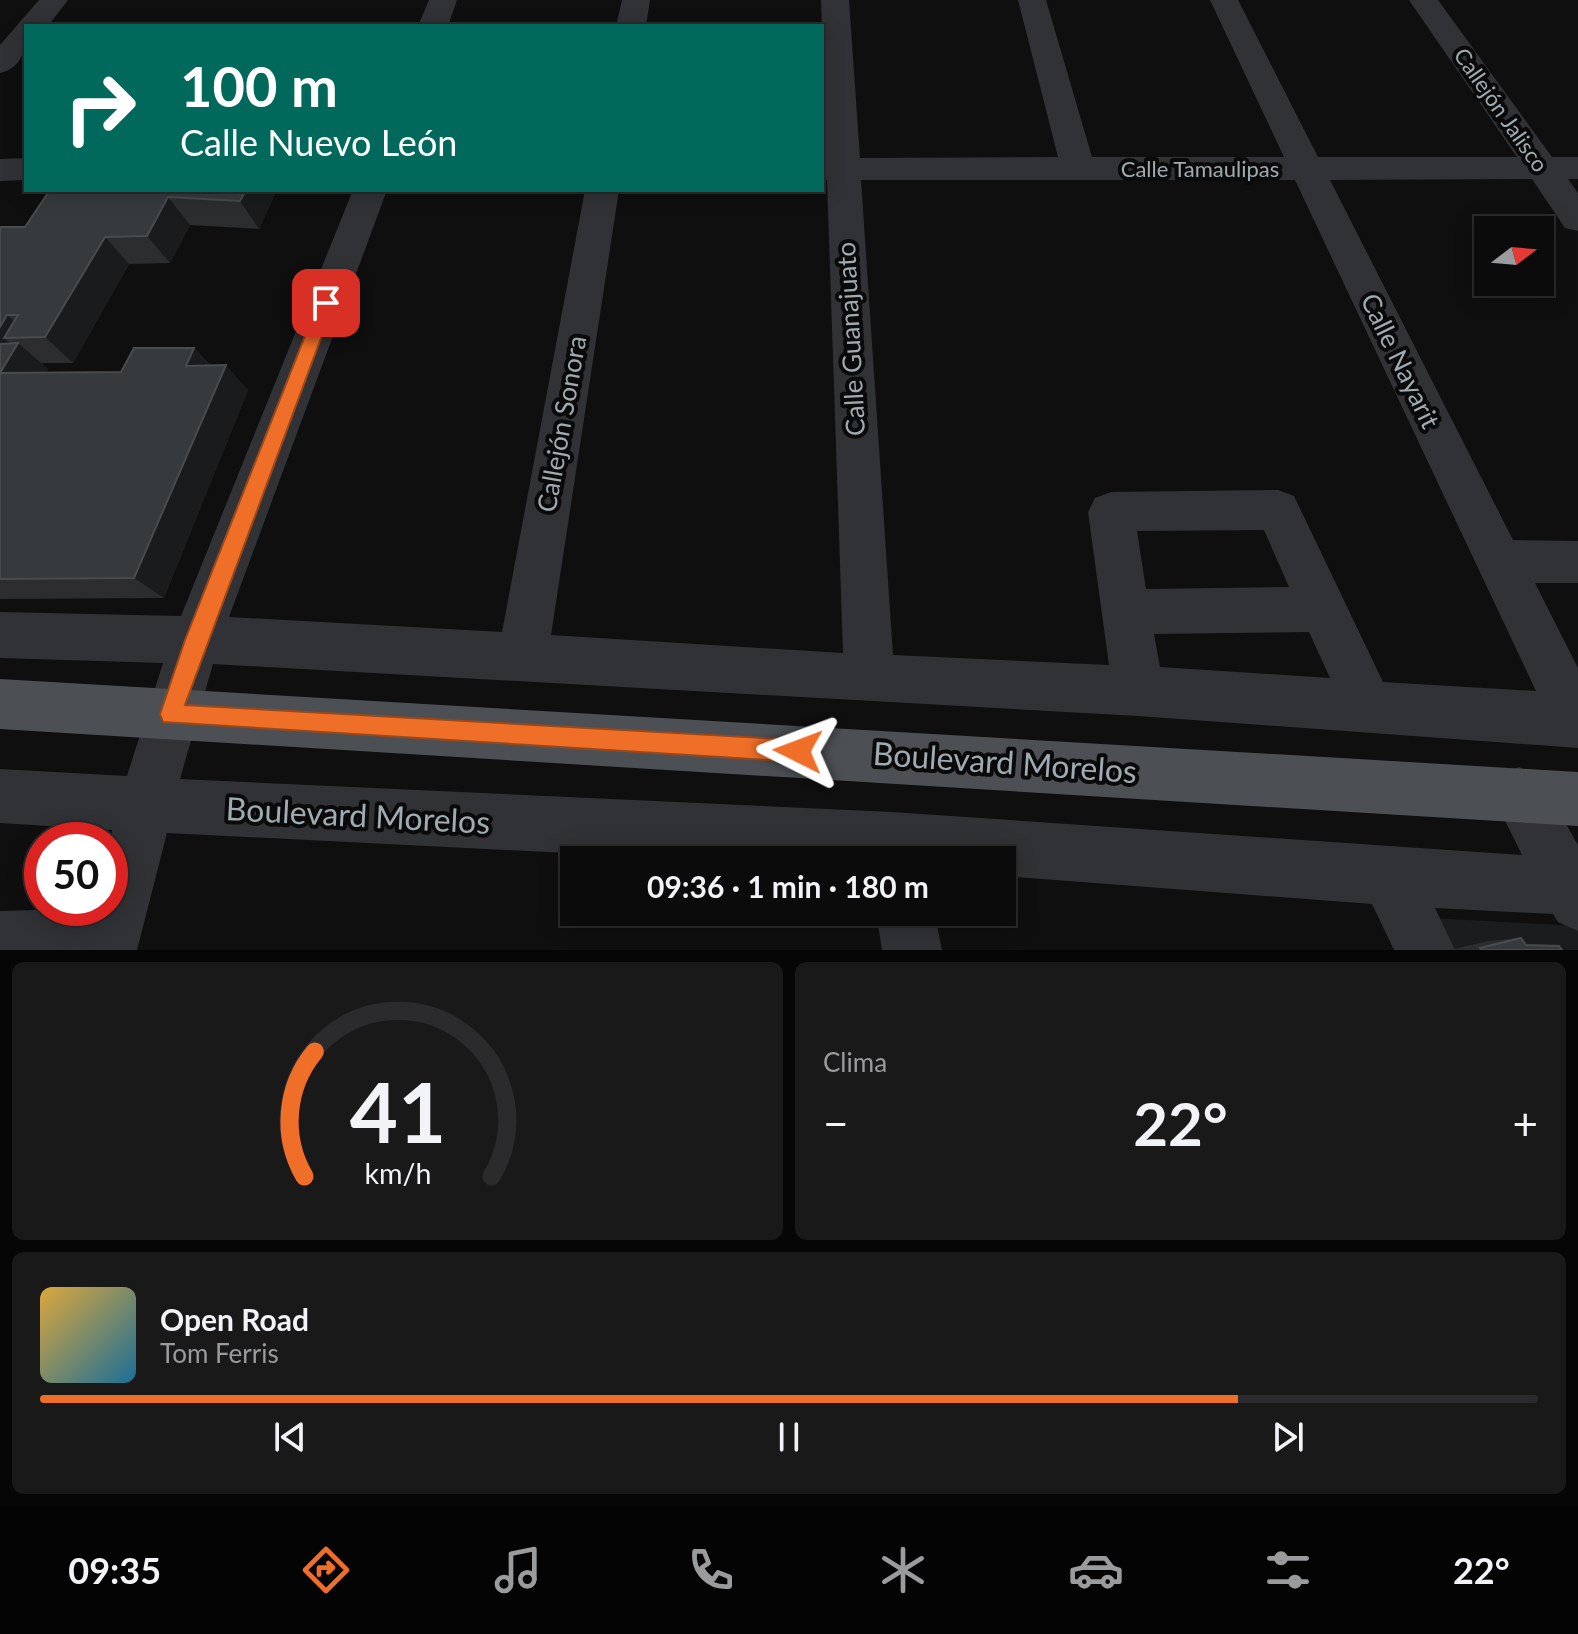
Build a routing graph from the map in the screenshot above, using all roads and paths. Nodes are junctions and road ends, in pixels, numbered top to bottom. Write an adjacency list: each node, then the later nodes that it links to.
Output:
1 (54, 0): 8 (street)
2 (443, 0): 9 (street)
3 (636, 0): 10 (street)
4 (835, 0): 15 (street, Calle Guanajuato)
5 (1032, 0): 16 (street)
6 (1224, 0): 17 (street, Calle Nayarit)
7 (1423, 0): 18 (street, Callejón Jalisco)
8 (34, 24)
9 (434, 24)
10 (631, 24)
11 (24, 35): 12 (street)
12 (0, 64)
13 (1578, 168): 18 (street, Calle Tamaulipas)
14 (24, 169): 19 (street)
15 (832, 169): 16 (street, Calle Tamaulipas); 30 (street, Calle Guanajuato)
16 (1078, 169): 17 (street, Calle Tamaulipas)
17 (1305, 169): 18 (street, Calle Tamaulipas); 23 (street, Calle Nayarit)
18 (1542, 169): 22 (street, Callejón Jalisco)
19 (0, 170)
20 (369, 192): 28 (street)
21 (602, 192): 29 (street, Callejón Sonora)
22 (1578, 219)
23 (1498, 561): 24 (street); 35 (street, Calle Nayarit)
24 (1578, 562)
25 (1324, 609): 26 (street); 26 (street); 33 (street)
26 (1124, 612): 31 (street)
27 (0, 635): 28 (street)
28 (196, 640): 29 (street); 34 (street)
29 (522, 659): 30 (street)
30 (869, 679): 31 (street)
31 (1138, 691): 33 (street)
32 (0, 704): 34 (main road, Boulevard Morelos)
33 (1368, 706): 35 (street)
34 (171, 714): 36 (main road, Boulevard Morelos); 39 (street)
35 (1578, 721)
36 (1519, 794): 38 (main road, Boulevard Morelos); 43 (street)
37 (0, 796): 39 (street, Boulevard Morelos)
38 (1578, 799)
39 (146, 805): 40 (street, Boulevard Morelos); 46 (street)
40 (828, 846)
41 (1016, 857): 42 (street, Boulevard Morelos)
42 (1389, 877): 43 (street, Boulevard Morelos); 48 (street)
43 (1575, 892)
44 (908, 926): 47 (street)
45 (0, 940): 46 (street)
46 (109, 944)
47 (912, 950)
48 (1425, 950)

